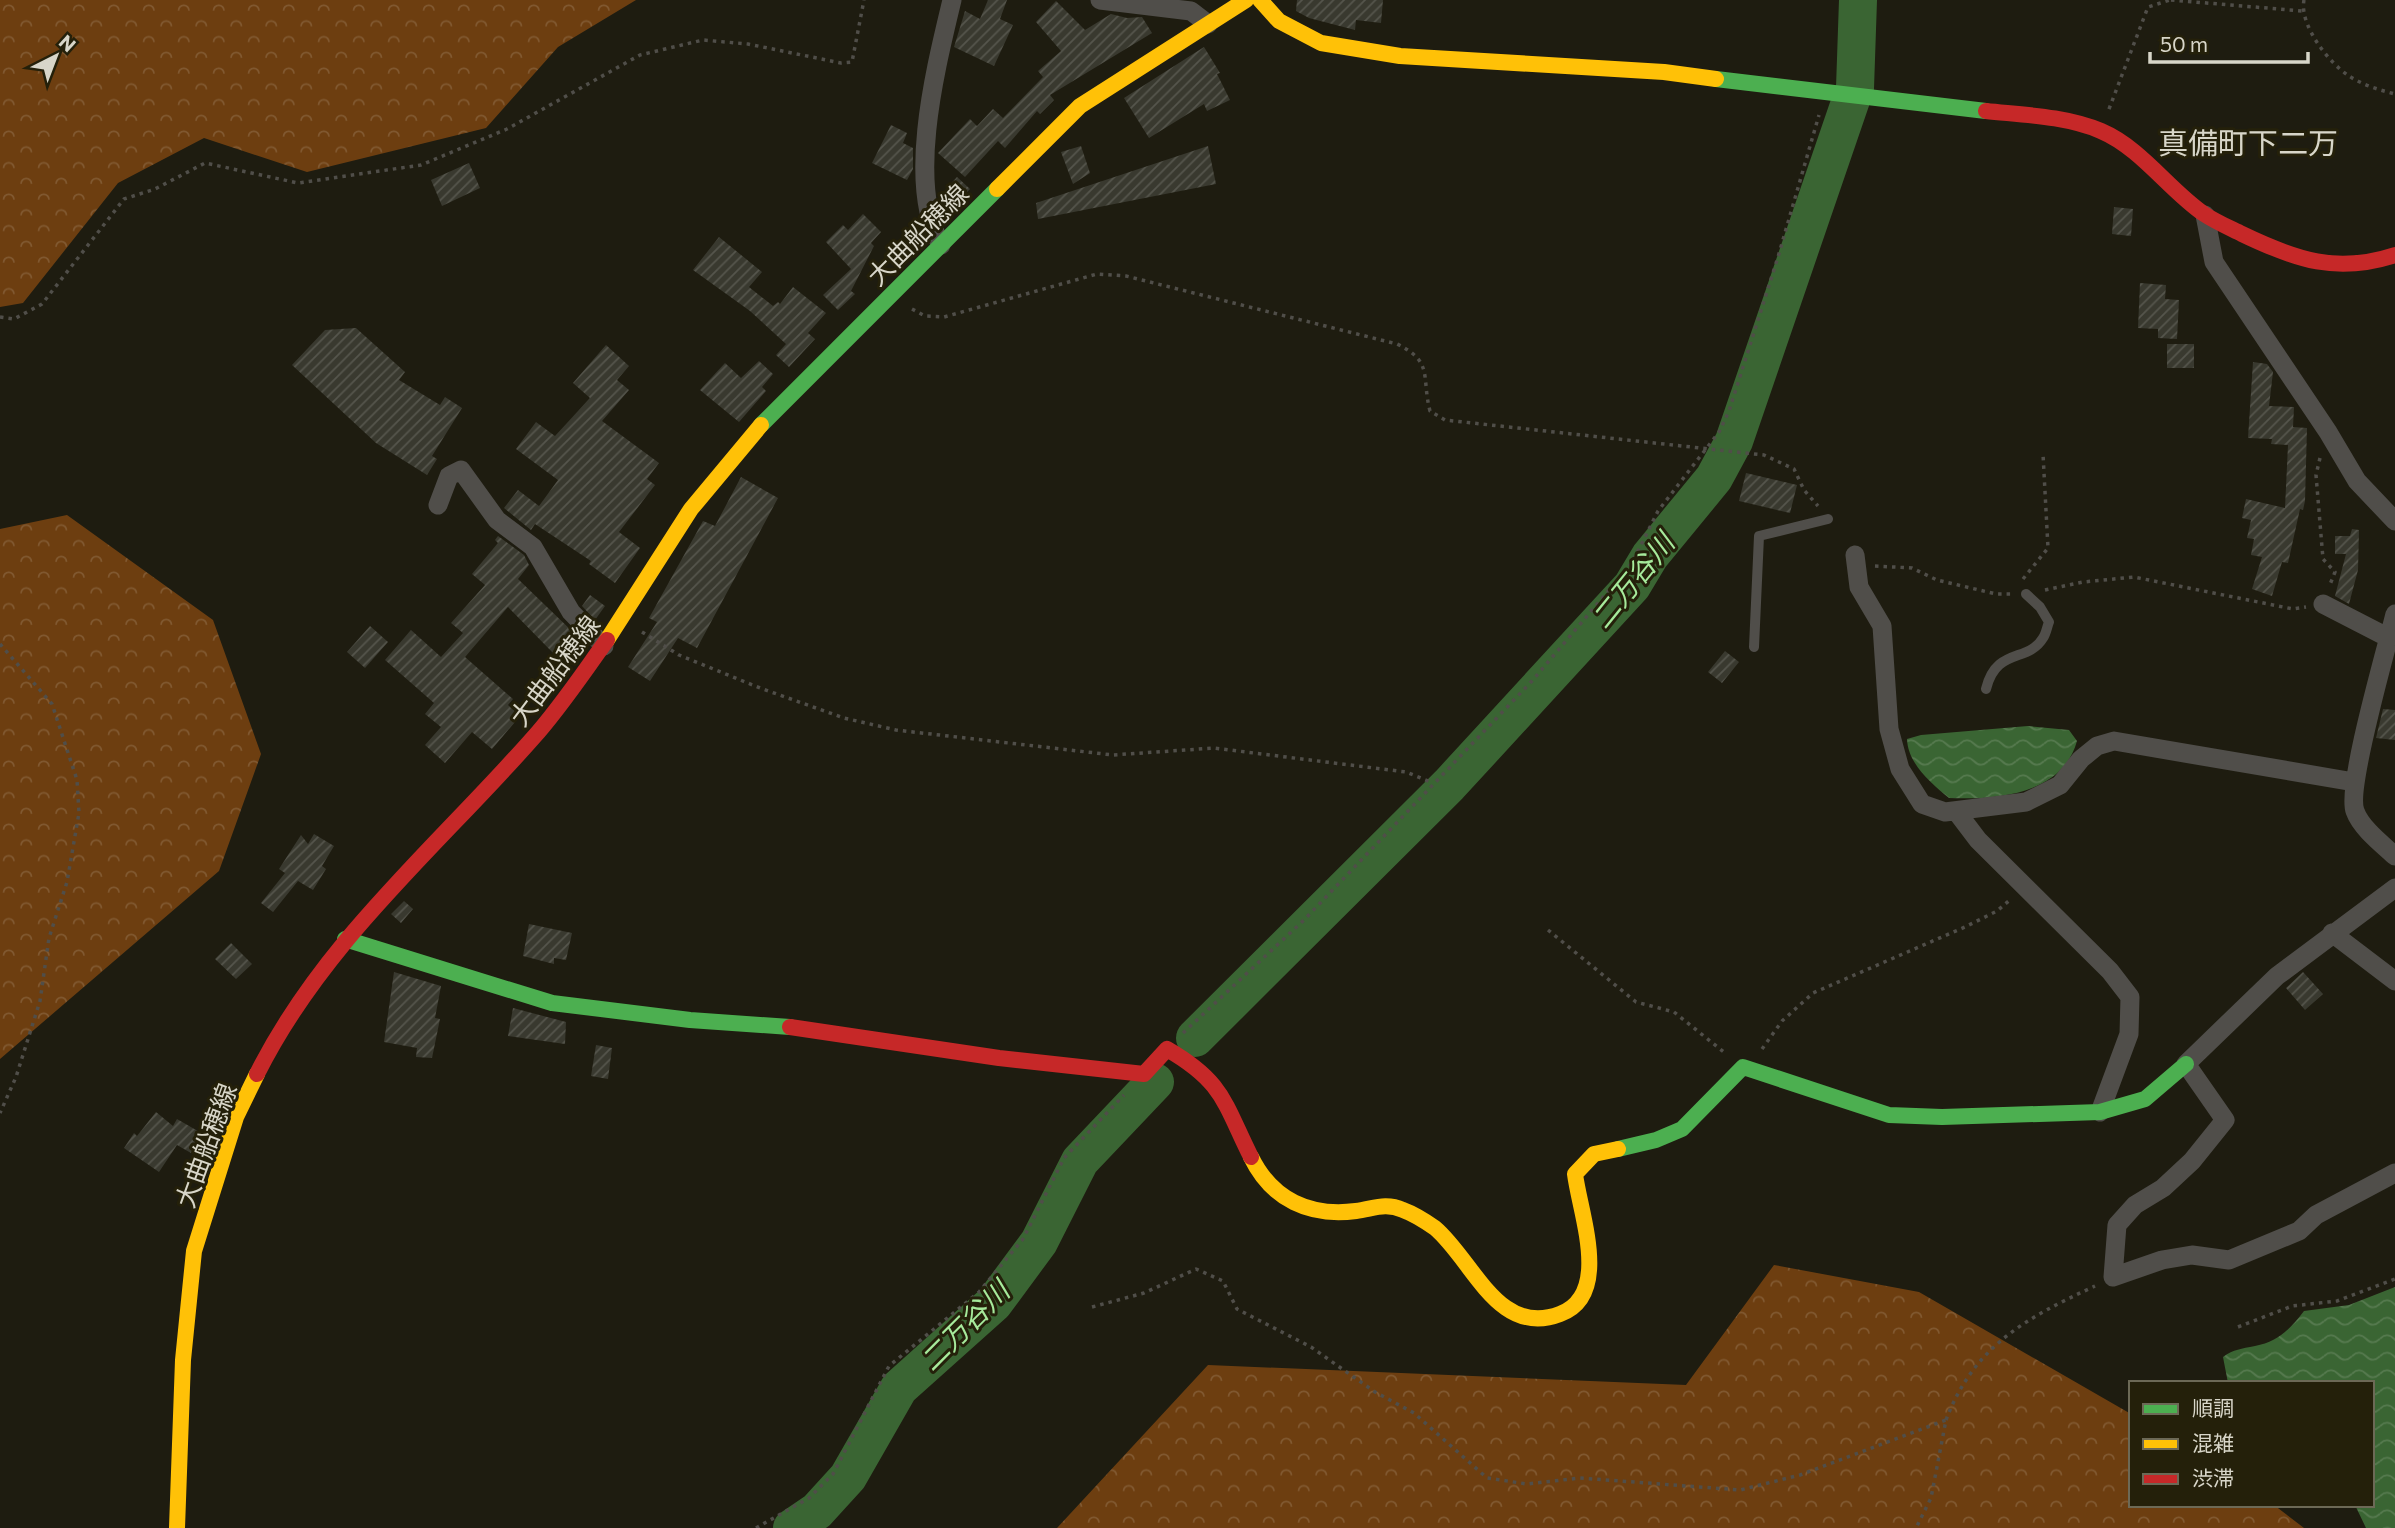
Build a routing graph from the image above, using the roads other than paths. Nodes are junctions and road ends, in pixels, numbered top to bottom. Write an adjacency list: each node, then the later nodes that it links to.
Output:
1 (952, 0): 7 (street)
2 (1100, 0): 5 (street)
3 (1246, 0): 5 (street, 大曲船穂線)
4 (1260, 0): 6 (street)
5 (1208, 24): 7 (street, 大曲船穂線)
6 (2206, 215): 8 (street); 11 (street)
7 (941, 245): 17 (street, 大曲船穂線)
8 (2395, 255)
9 (438, 505): 17 (street)
10 (1828, 519): 18 (lane)
11 (2395, 521)
12 (1855, 555): 21 (street)
13 (2026, 594): 19 (lane)
14 (2323, 604): 16 (street)
15 (2395, 614): 16 (street)
16 (2389, 638): 20 (street)
17 (604, 646): 25 (street, 大曲船穂線)
18 (1754, 647)
19 (1986, 689)
20 (2354, 782): 21 (street); 22 (street)
21 (1956, 811): 28 (street)
22 (2395, 856)
23 (2395, 888): 24 (street)
24 (2332, 933): 26 (street); 27 (street)
25 (345, 939): 28 (street); 30 (street, 大曲船穂線)
26 (2395, 981)
27 (2186, 1064): 28 (street); 29 (street)
28 (2100, 1112)
29 (2395, 1173)
30 (177, 1528)

